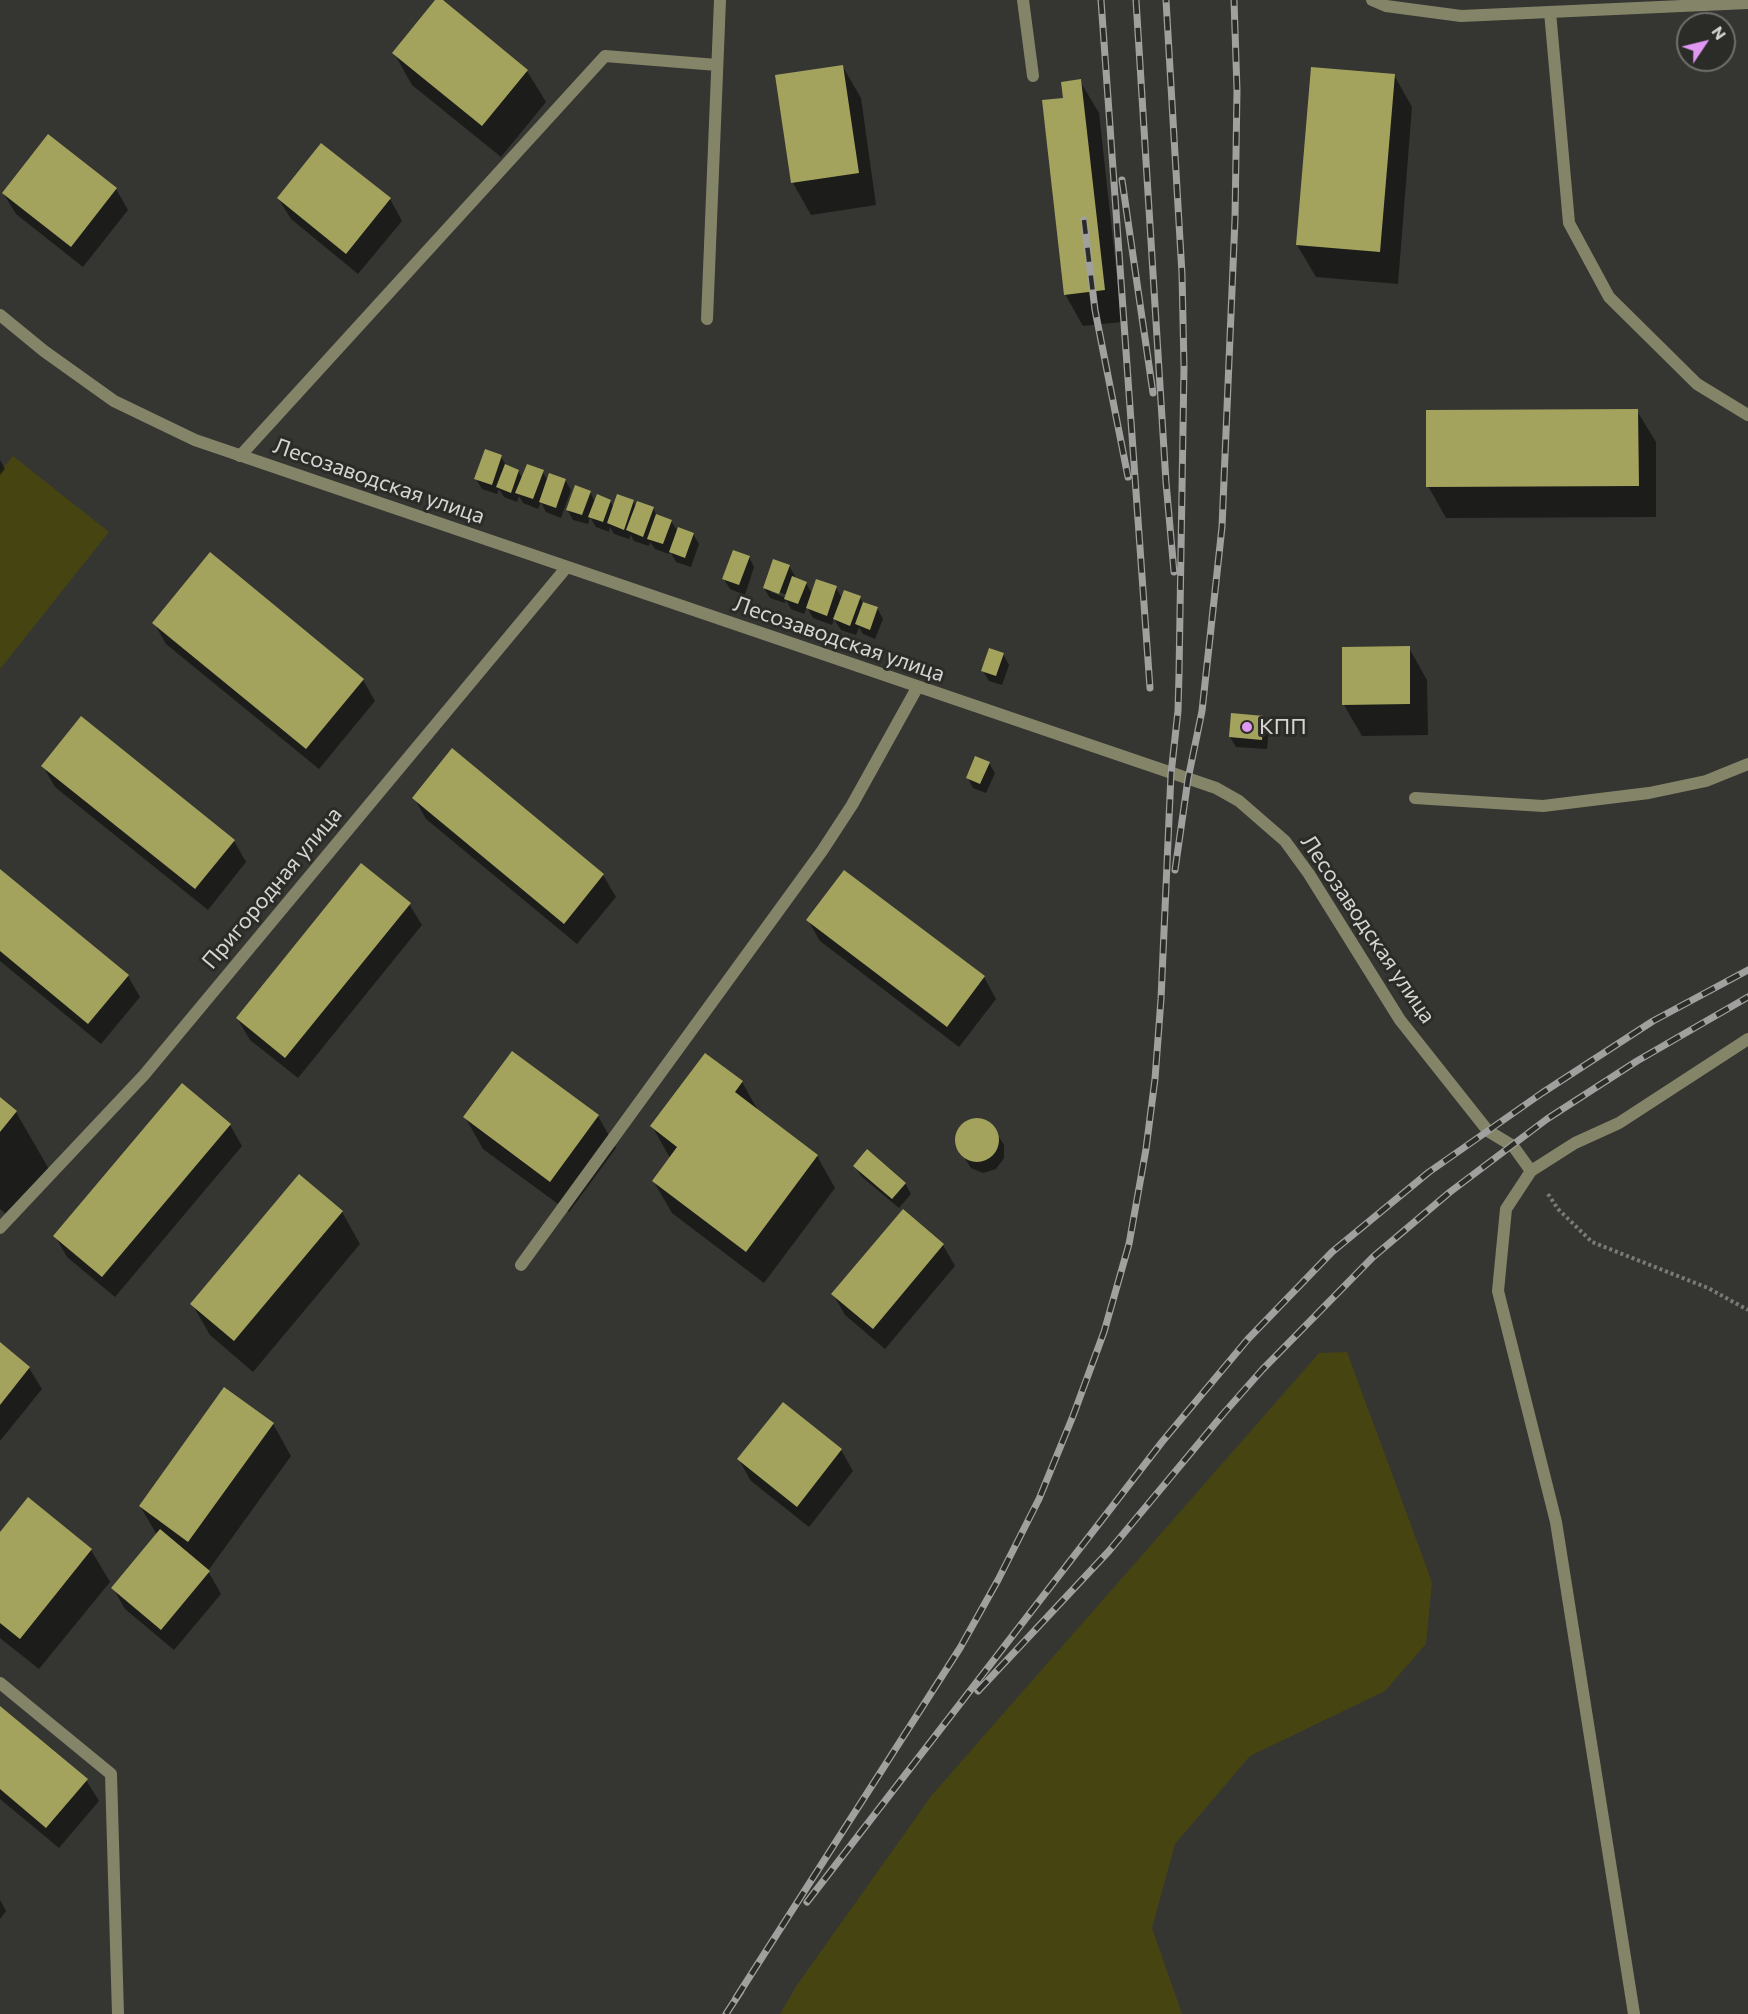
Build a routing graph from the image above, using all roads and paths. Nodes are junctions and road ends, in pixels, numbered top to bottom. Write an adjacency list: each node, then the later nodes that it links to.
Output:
1 (720, 0): 6 (street)
2 (1023, 0): 7 (street)
3 (1372, 0): 5 (street)
4 (1748, 3): 5 (street)
5 (1550, 12): 10 (street)
6 (717, 65): 9 (street); 11 (street)
7 (1033, 76)
8 (0, 315): 11 (street, Лесозаводская улица)
9 (707, 319)
10 (1748, 415)
11 (240, 456): 12 (street, Лесозаводская улица)
12 (566, 568): 13 (street, Лесозаводская улица); 18 (street, Пригородная улица)
13 (917, 688): 17 (street, Лесозаводская улица); 19 (street)
14 (1748, 764): 15 (street)
15 (1415, 798)
16 (1748, 1039): 17 (street)
17 (1531, 1171): 20 (path); 23 (street)
18 (0, 1227)
19 (521, 1265)
20 (1748, 1310)
21 (0, 1683): 22 (street)
22 (118, 2014)
23 (1634, 2014)

